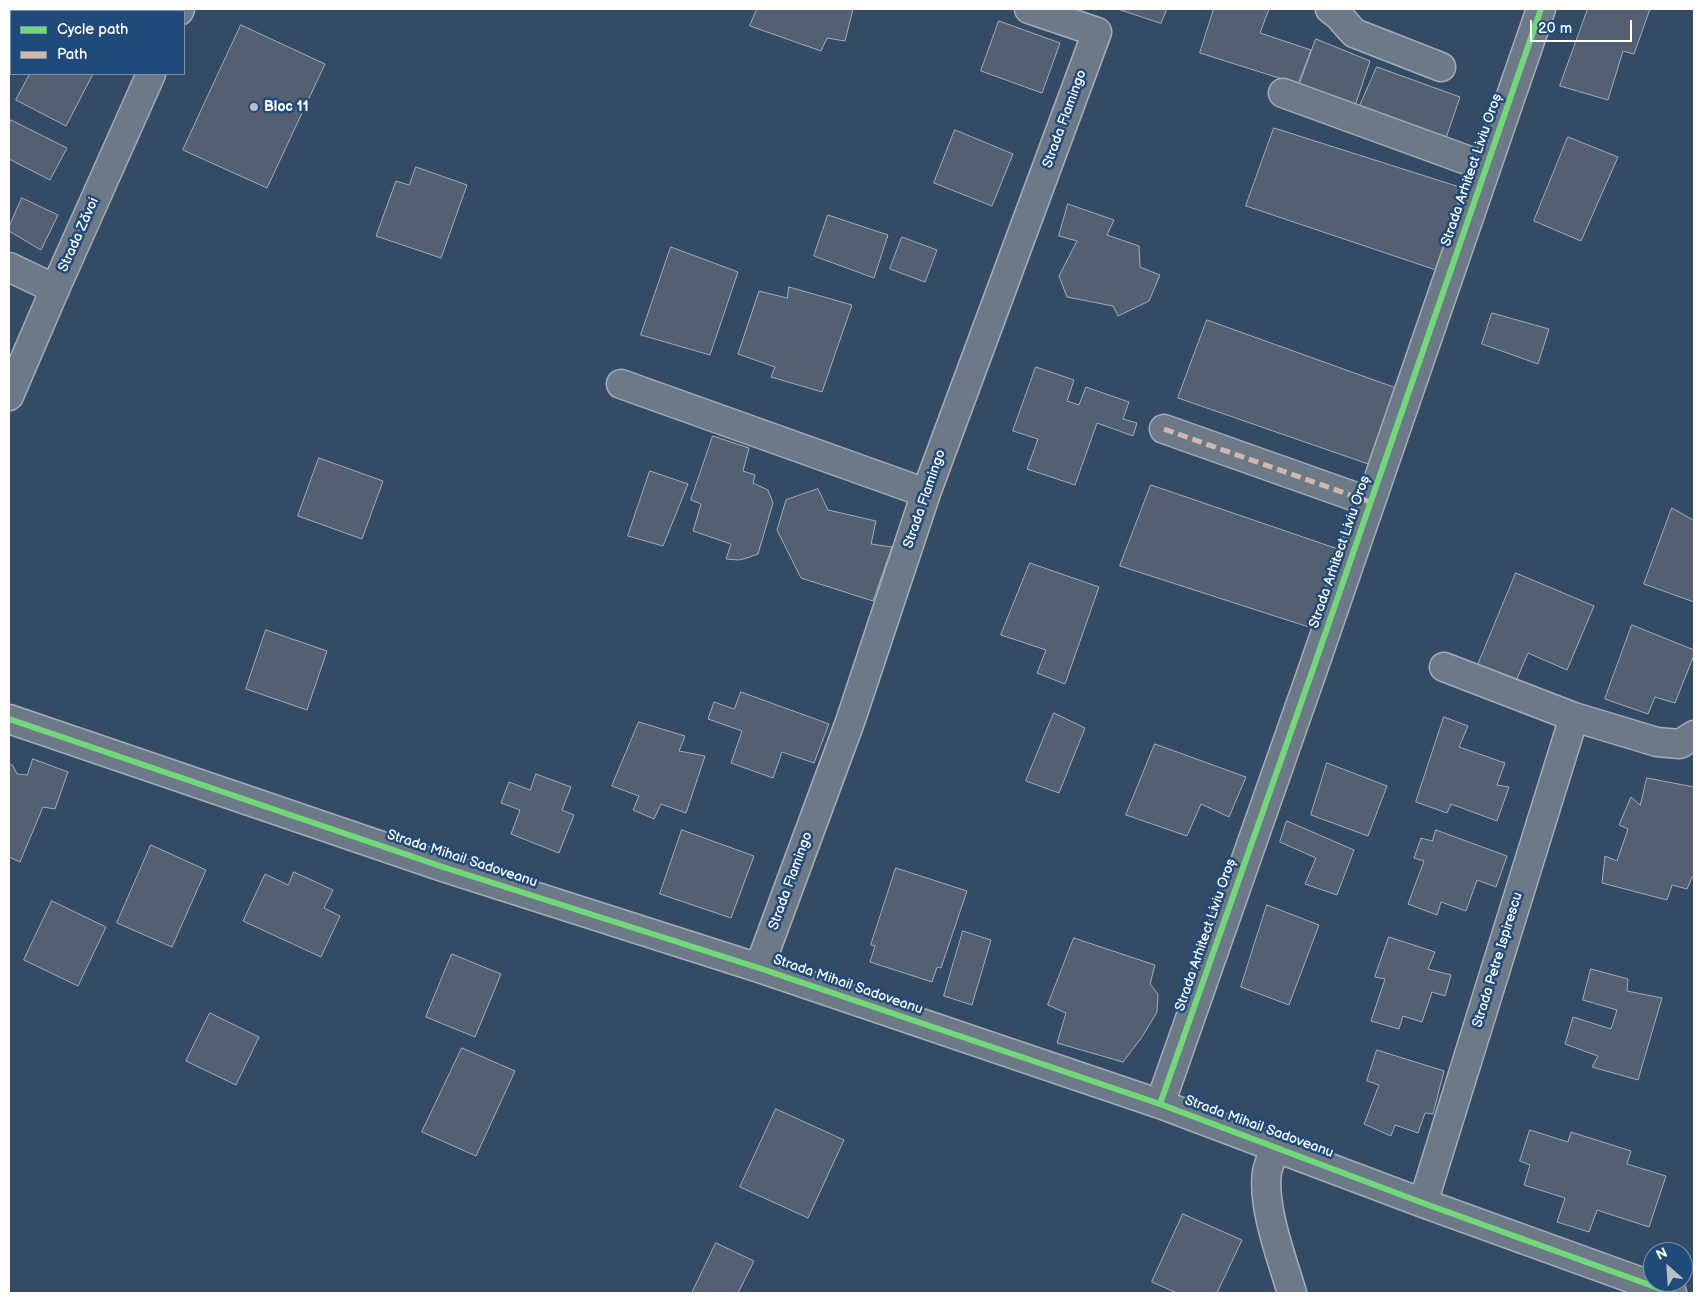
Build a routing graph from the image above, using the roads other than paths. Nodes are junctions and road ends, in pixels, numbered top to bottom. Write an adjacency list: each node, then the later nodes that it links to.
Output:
1 (1029, 9): 13 (street, Strada Flamingo)
2 (1541, 9): 7 (street, Strada Arhitect Liviu Oroș)
3 (1337, 11): 4 (street)
4 (1442, 68)
5 (151, 75): 9 (street, Strada Zăvoi)
6 (1283, 93): 7 (street)
7 (1486, 167): 14 (street, Strada Arhitect Liviu Oroș)
8 (9, 267): 9 (street)
9 (55, 289): 11 (street, Strada Zăvoi)
10 (621, 384): 13 (street)
11 (9, 396)
12 (1164, 429): 14 (street)
13 (926, 493): 19 (street, Strada Flamingo)
14 (1370, 502): 20 (street, Strada Arhitect Liviu Oroș)
15 (1444, 667): 16 (street)
16 (1574, 717): 18 (street); 22 (street, Strada Petre Ispirescu)
17 (9, 719): 19 (street, Strada Mihail Sadoveanu)
18 (1694, 735)
19 (759, 968): 20 (street, Strada Mihail Sadoveanu)
20 (1160, 1104): 21 (street, Strada Mihail Sadoveanu)
21 (1275, 1146): 22 (street, Strada Mihail Sadoveanu); 23 (street)
22 (1423, 1203): 24 (street, Strada Mihail Sadoveanu)
23 (1292, 1293)
24 (1672, 1293)

